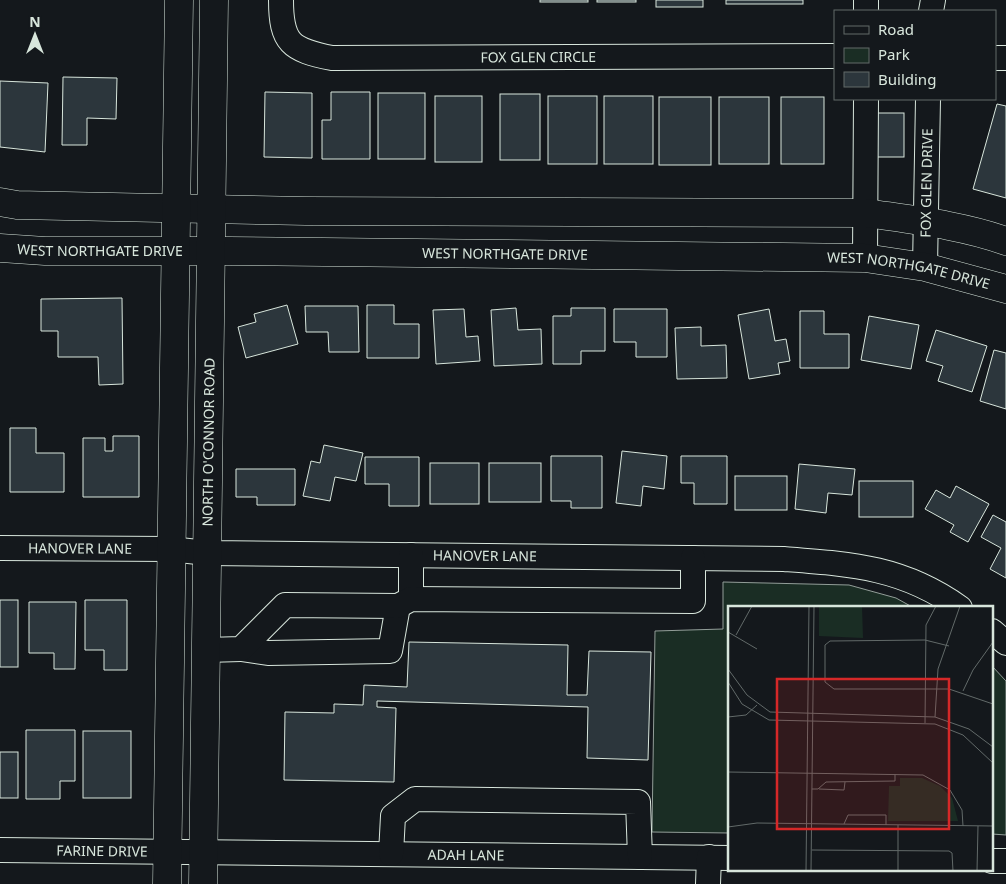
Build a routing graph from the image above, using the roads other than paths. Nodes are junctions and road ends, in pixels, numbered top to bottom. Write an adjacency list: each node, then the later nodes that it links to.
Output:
1 (179, 0): 9 (main road)
2 (214, 0): 8 (main road, NORTH O'CONNOR ROAD)
3 (281, 0): 4 (street, FOX GLEN CIRCLE)
4 (834, 56)
5 (866, 100): 10 (street)
6 (928, 100): 11 (street, FOX GLEN DRIVE)
7 (0, 202): 9 (main road)
8 (212, 209): 9 (main road); 10 (main road); 15 (main road, NORTH O'CONNOR ROAD)
9 (177, 210): 14 (main road)
10 (866, 213): 11 (main road); 16 (street)
11 (926, 222): 12 (main road); 17 (street, FOX GLEN DRIVE)
12 (1006, 241)
13 (0, 248): 14 (main road, WEST NORTHGATE DRIVE)
14 (176, 250): 15 (main road, WEST NORTHGATE DRIVE); 20 (main road)
15 (210, 250): 16 (main road, WEST NORTHGATE DRIVE); 21 (main road, NORTH O'CONNOR ROAD)
16 (865, 258): 17 (main road, WEST NORTHGATE DRIVE)
17 (925, 267): 18 (main road, WEST NORTHGATE DRIVE)
18 (1006, 289)
19 (0, 548): 20 (street, HANOVER LANE)
20 (170, 549): 21 (street, HANOVER LANE); 31 (main road)
21 (207, 553): 22 (street, HANOVER LANE); 29 (main road, NORTH O'CONNOR ROAD)
22 (411, 555): 23 (street, HANOVER LANE); 24 (street)
23 (693, 558): 24 (street); 25 (street, HANOVER LANE)
24 (404, 602): 28 (street); 28 (street)
25 (956, 606)
26 (994, 633): 27 (street)
27 (1006, 643)
28 (241, 649): 29 (street)
29 (206, 650): 32 (main road, NORTH O'CONNOR ROAD)
30 (0, 850): 31 (street, FARINE DRIVE)
31 (167, 852): 32 (street, FARINE DRIVE); 36 (main road)
32 (204, 852): 33 (street, ADAH LANE); 37 (main road, NORTH O'CONNOR ROAD)
33 (391, 854): 34 (street, ADAH LANE); 34 (street)
34 (640, 857): 35 (street, ADAH LANE)
35 (719, 858): 38 (street)
36 (167, 884)
37 (204, 884)
38 (708, 884)

